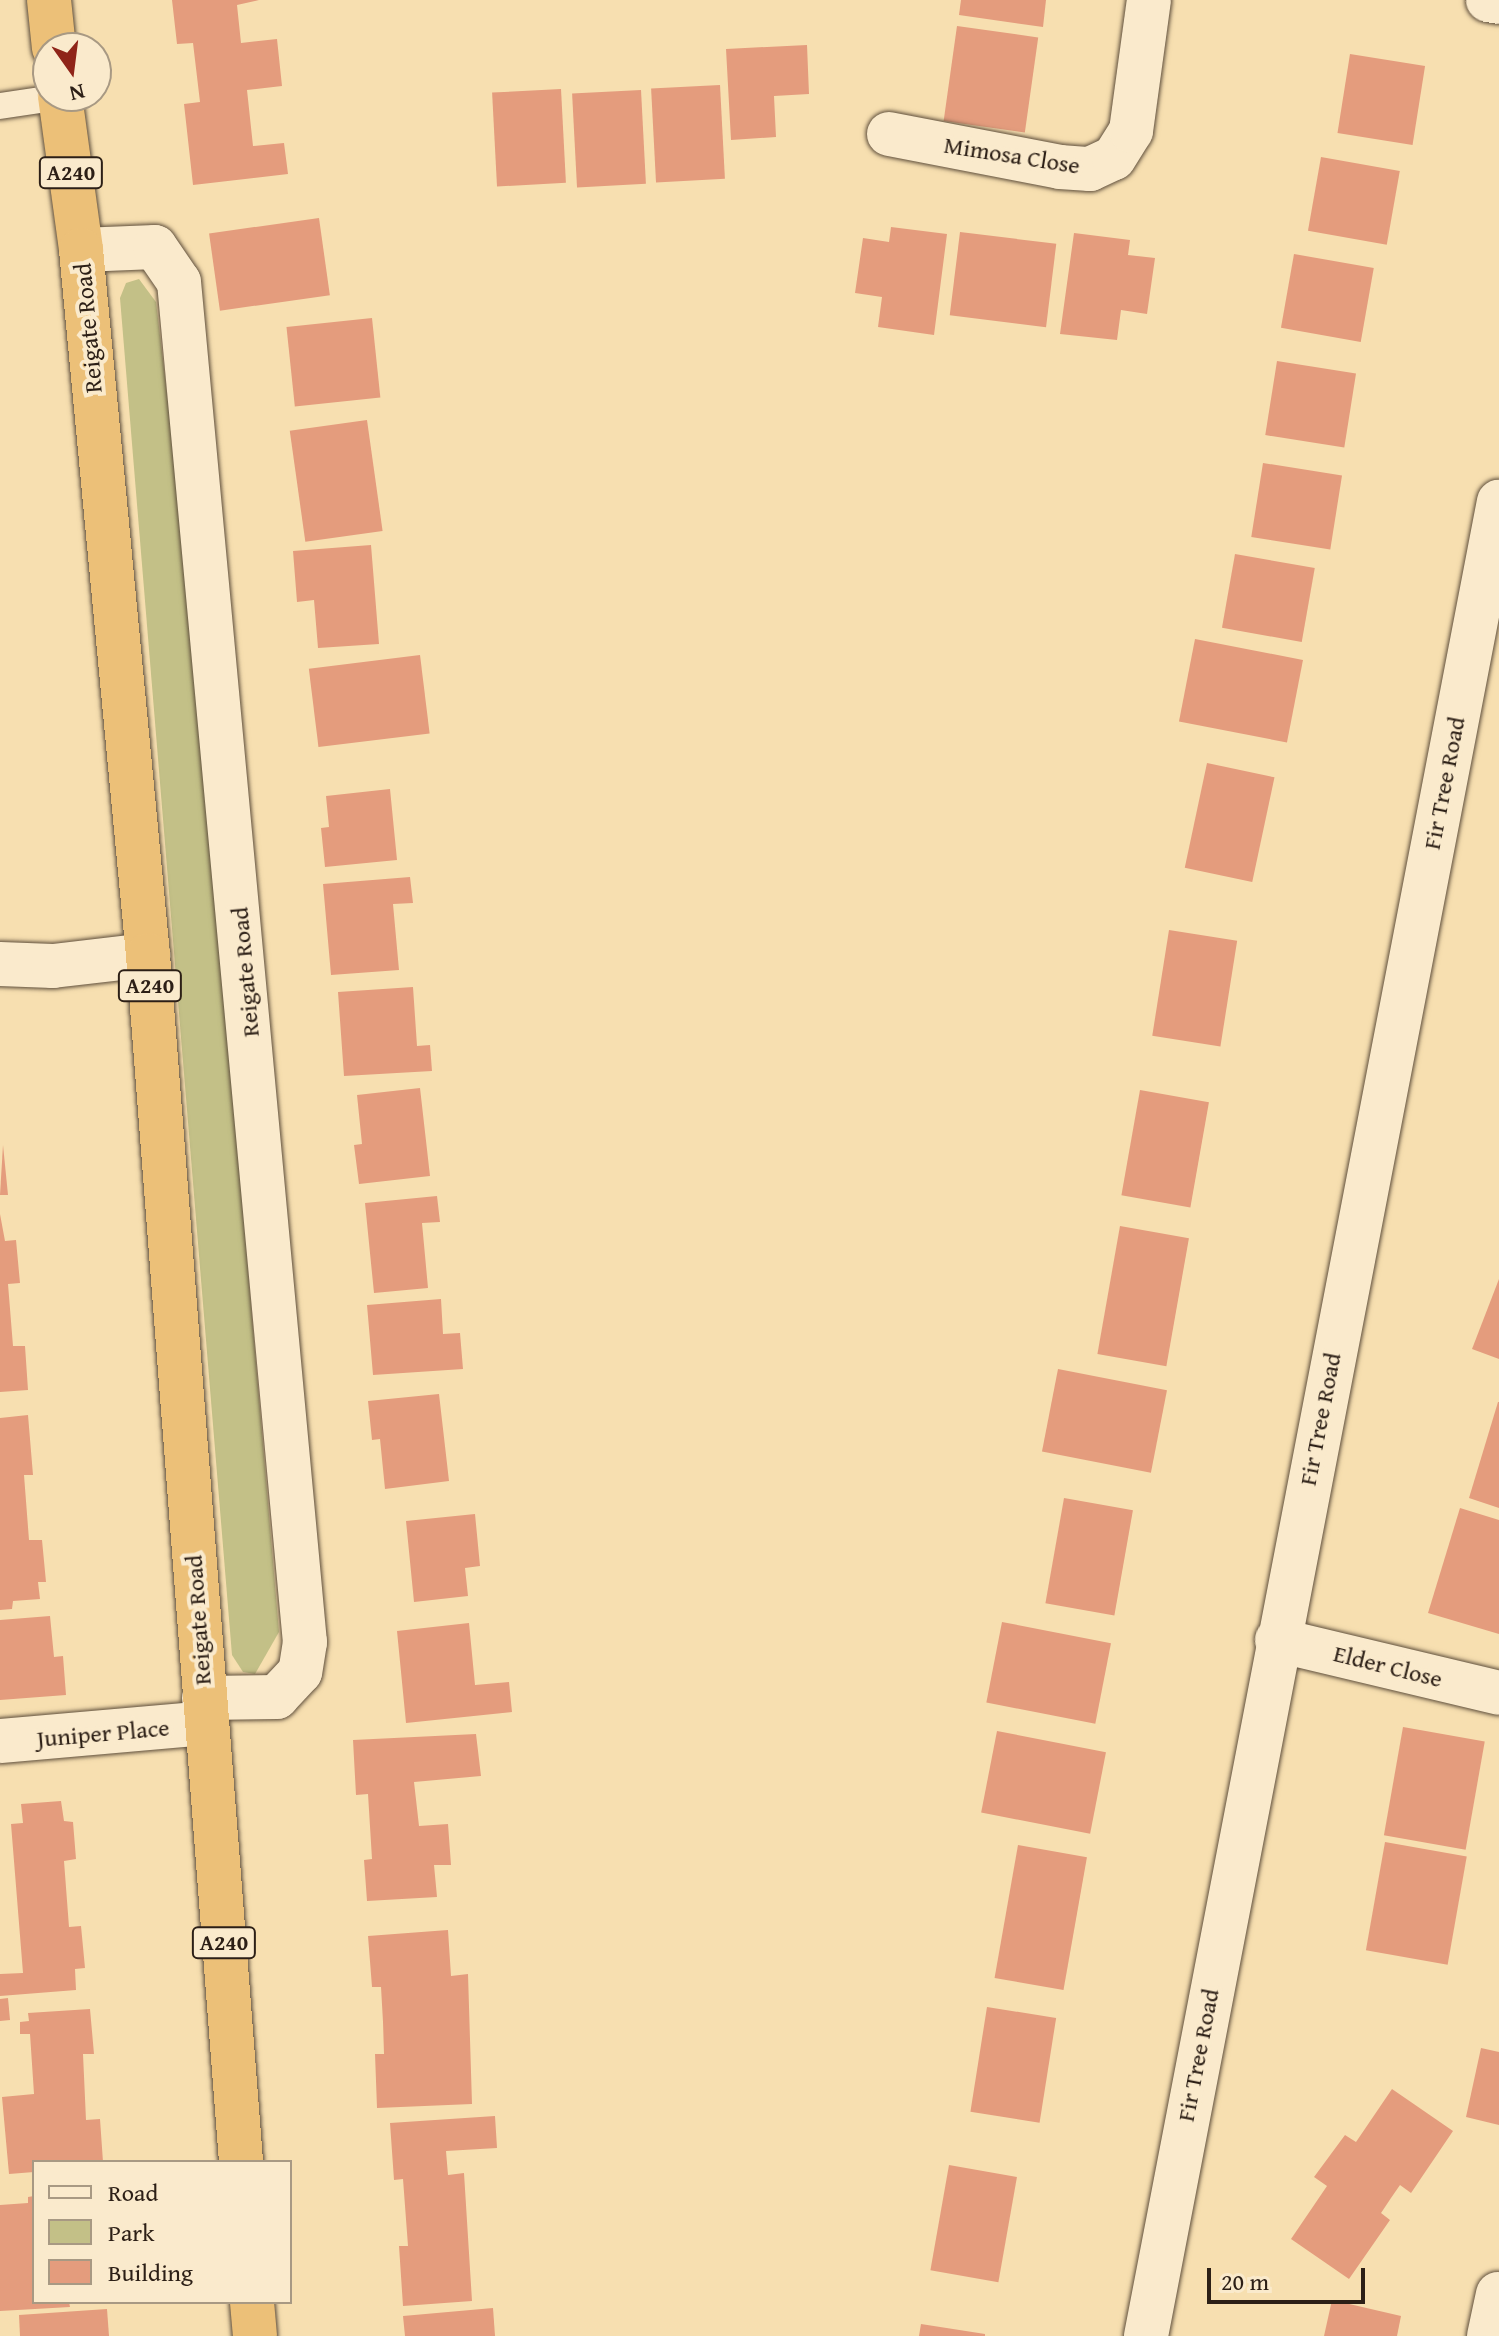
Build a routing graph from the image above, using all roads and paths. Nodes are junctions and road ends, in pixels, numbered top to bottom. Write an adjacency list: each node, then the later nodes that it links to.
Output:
1 (49, 0): 5 (highway)
2 (1149, 0): 9 (street, Mimosa Close)
3 (1488, 0): 4 (street)
4 (1499, 2)
5 (52, 32)
6 (32, 101): 7 (lane, Reigate Road)
7 (0, 106)
8 (62, 112): 10 (highway, Reigate Road / A240)
9 (889, 134)
10 (81, 250): 12 (highway, Reigate Road / A240); 16 (street, Reigate Road)
11 (1499, 502): 14 (street, Fir Tree Road)
12 (148, 955): 13 (street); 16 (highway, Reigate Road / A240)
13 (0, 964)
14 (1277, 1640): 15 (street, Elder Close); 22 (street, Fir Tree Road)
15 (1499, 1693)
16 (205, 1711): 17 (street, Juniper Place); 18 (highway, Reigate Road / A240)
17 (0, 1741)
18 (241, 2160)
19 (1498, 2294): 23 (street)
20 (252, 2304): 21 (highway)
21 (255, 2336)
22 (1146, 2336)
23 (1489, 2336)

